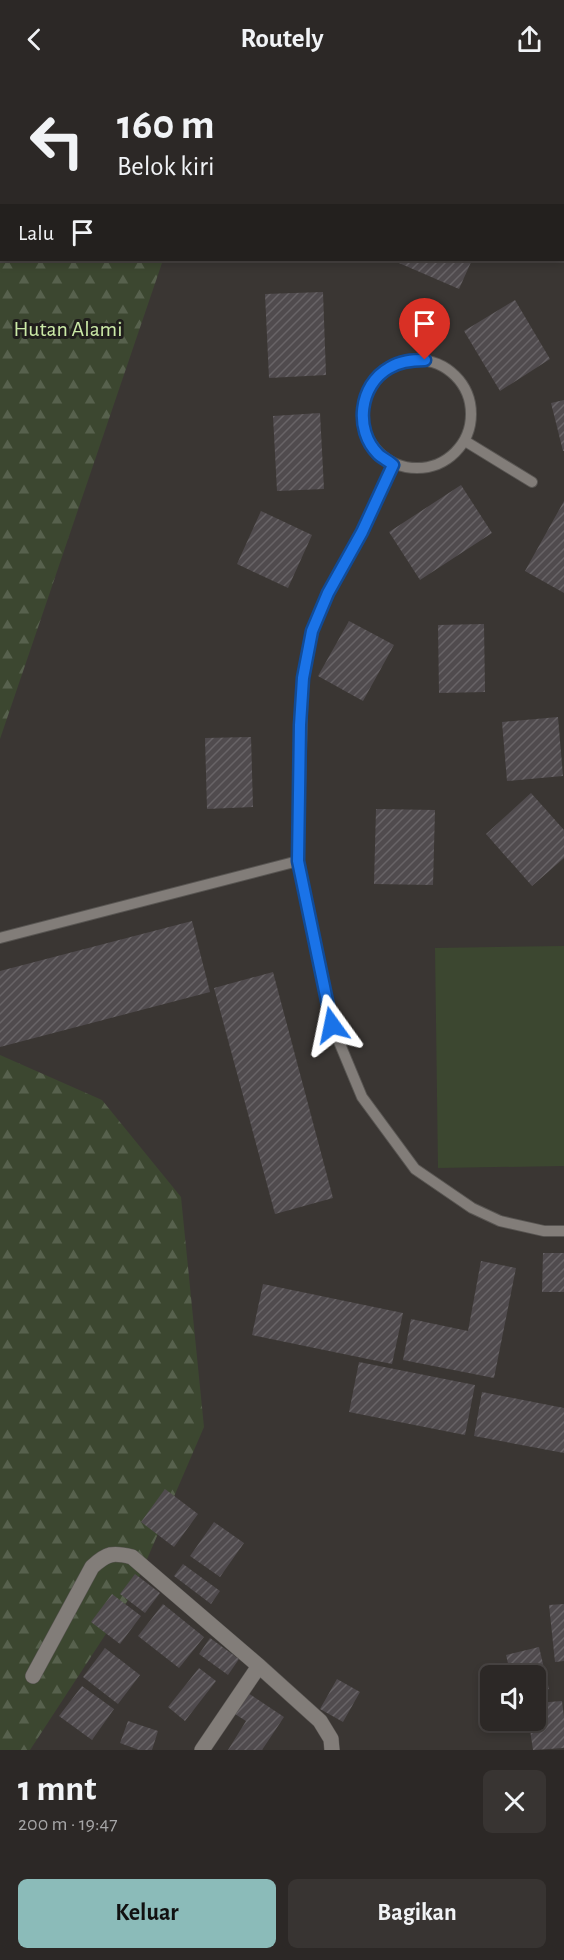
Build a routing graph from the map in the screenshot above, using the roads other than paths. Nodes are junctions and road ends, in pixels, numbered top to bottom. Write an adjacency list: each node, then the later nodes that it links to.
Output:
1 (465, 441): 2 (lane); 2 (lane); 3 (lane)
2 (393, 465): 4 (lane)
3 (532, 482)
4 (298, 861): 5 (lane); 6 (lane)
5 (0, 938)
6 (564, 1231)
7 (259, 1666): 8 (street); 9 (street); 10 (street)
8 (33, 1676)
9 (202, 1750)
10 (332, 1750)

